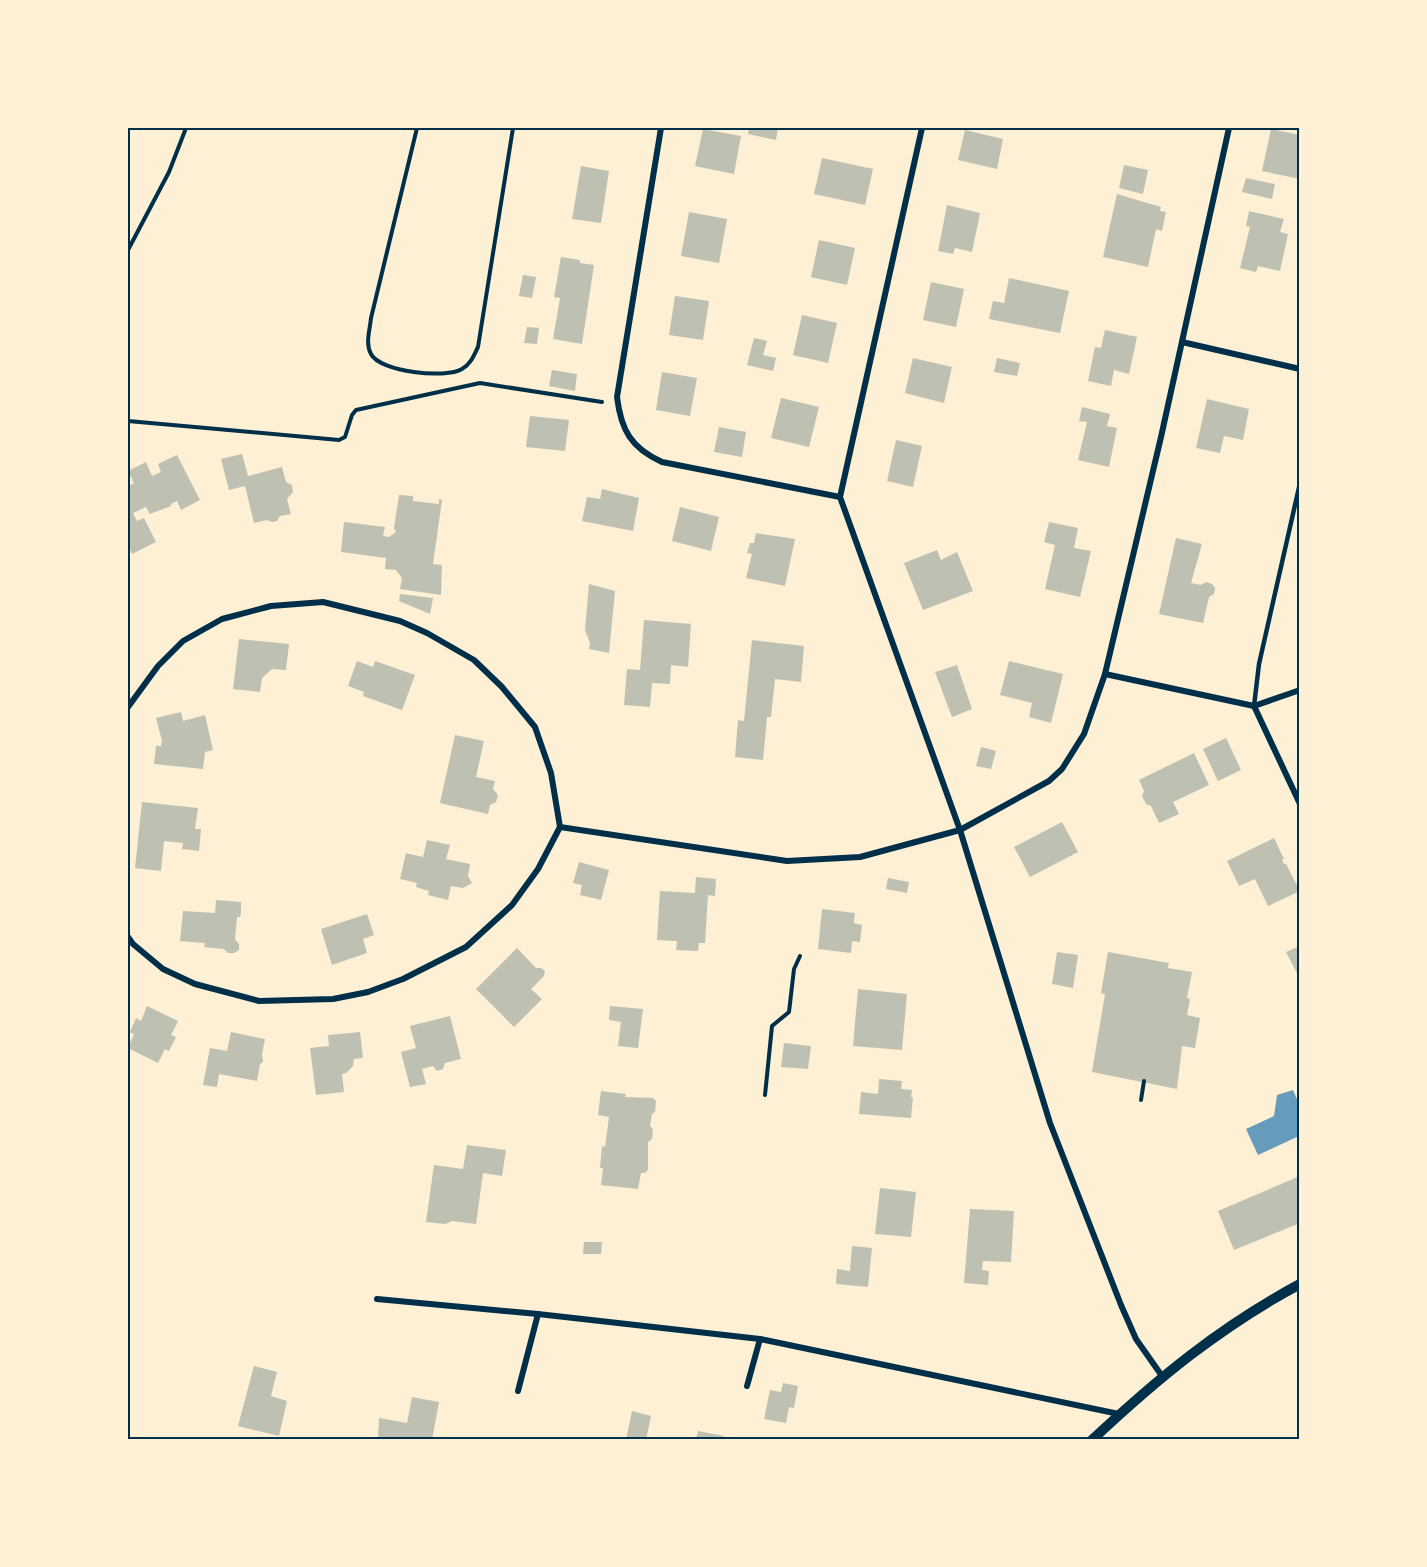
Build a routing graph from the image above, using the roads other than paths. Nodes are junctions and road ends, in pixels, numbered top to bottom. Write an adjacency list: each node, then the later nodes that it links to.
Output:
1 (661, 128): 7 (street)
2 (922, 128): 7 (street)
3 (1229, 128): 4 (street)
4 (1182, 342): 5 (street); 8 (street)
5 (1299, 369)
6 (1299, 483): 10 (lane)
7 (840, 497): 14 (street)
8 (1105, 674): 10 (street); 14 (street)
9 (1299, 690): 10 (street)
10 (1254, 706): 12 (street)
11 (128, 707): 13 (street)
12 (1299, 804)
13 (560, 826): 14 (street); 15 (street)
14 (960, 830): 20 (street)
15 (128, 937)
16 (1299, 1284): 20 (street)
17 (377, 1299): 18 (street)
18 (538, 1314): 19 (street); 22 (street)
19 (760, 1339): 21 (street); 23 (street)
20 (1162, 1376): 23 (street)
21 (747, 1386)
22 (518, 1391)
23 (1119, 1414): 24 (street)
24 (1092, 1440)

